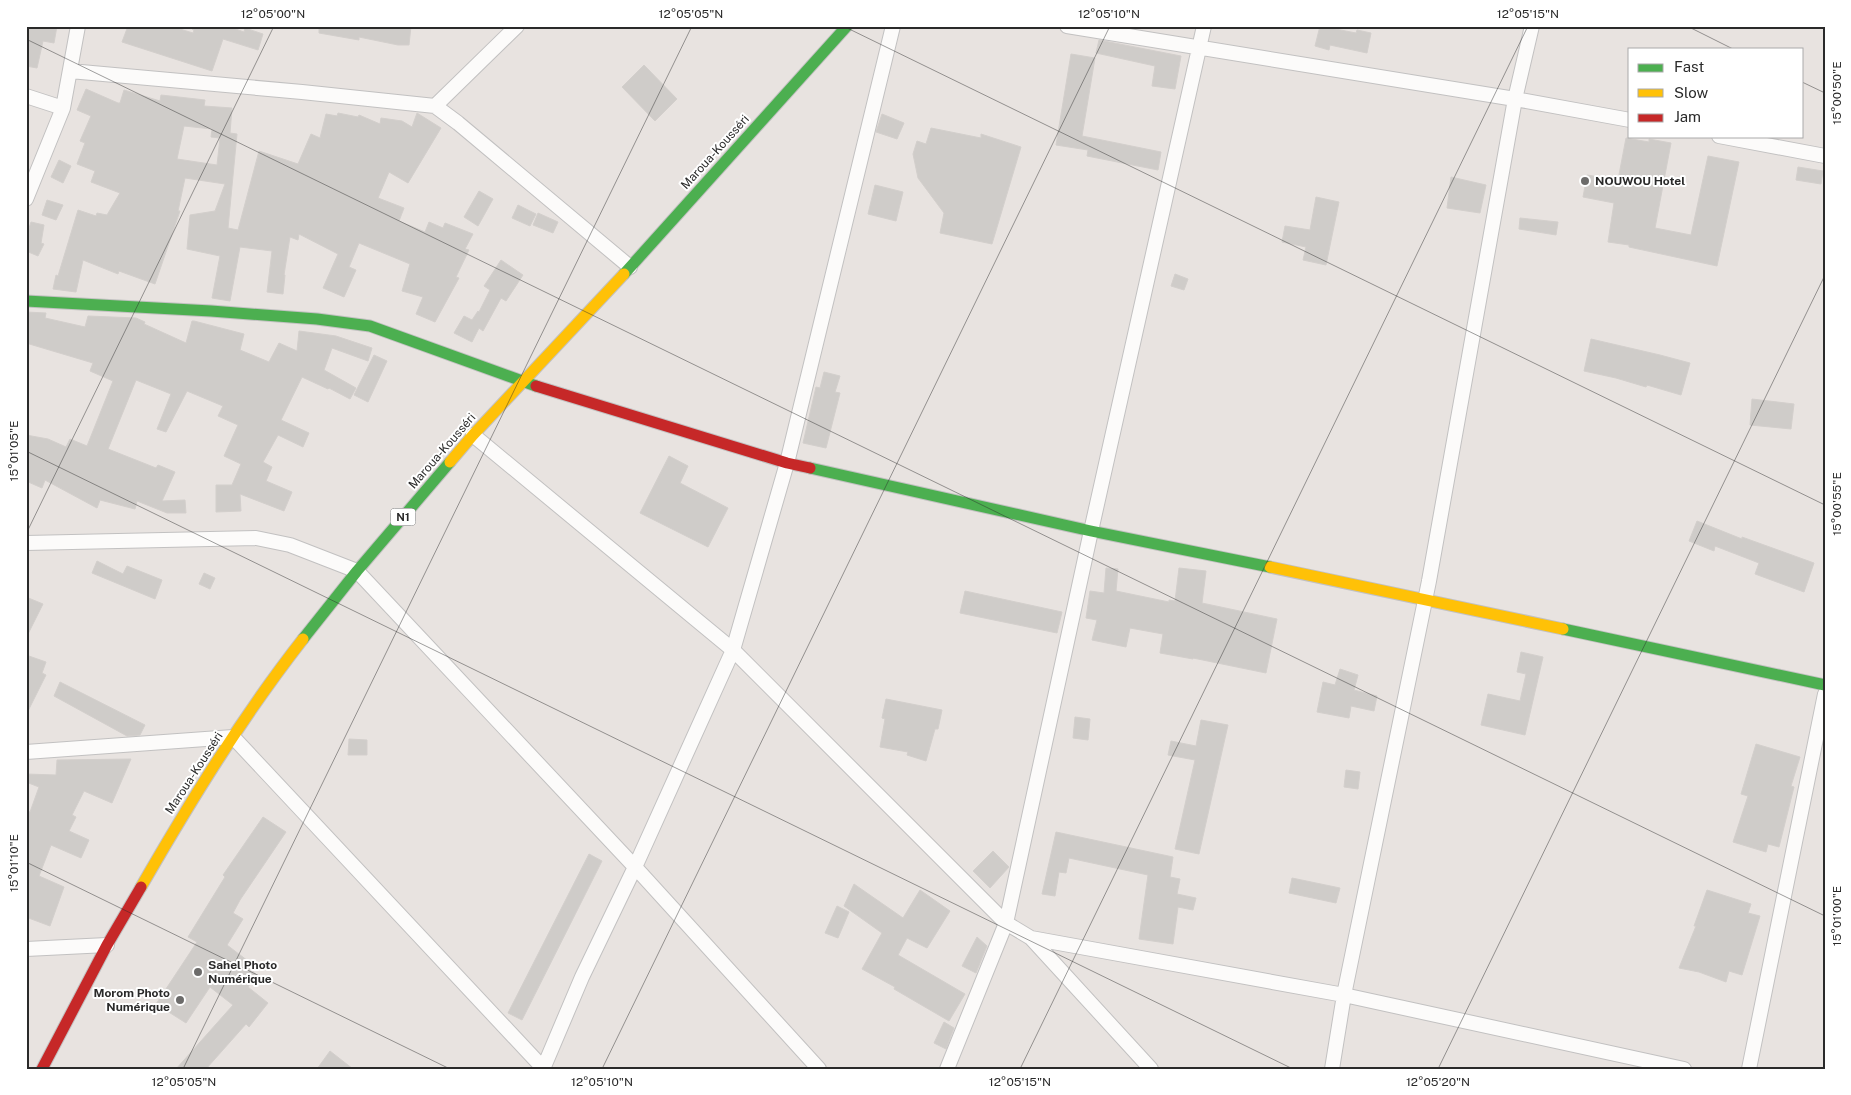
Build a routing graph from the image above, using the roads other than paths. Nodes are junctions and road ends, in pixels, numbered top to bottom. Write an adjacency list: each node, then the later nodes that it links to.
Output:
1 (78, 26): 9 (street)
2 (517, 26): 12 (street)
3 (847, 26): 18 (main road, Maroua-Kousséri / N1)
4 (893, 26): 22 (street)
5 (1068, 26): 8 (street)
6 (1204, 26): 8 (street)
7 (1532, 26): 11 (street)
8 (1199, 47): 11 (street); 23 (street)
9 (70, 71): 12 (street); 13 (street)
10 (26, 96): 13 (street)
11 (1515, 98): 14 (street); 26 (street)
12 (435, 106): 18 (street)
13 (63, 108): 17 (street)
14 (1628, 120)
15 (1730, 138): 16 (street)
16 (1825, 156)
17 (26, 199)
18 (630, 267): 20 (main road, Maroua-Kousséri / N1)
19 (26, 301): 20 (main road)
20 (522, 382): 21 (main road, Maroua-Kousséri / N1); 22 (main road)
21 (473, 435): 25 (main road, Maroua-Kousséri / N1); 27 (street)
22 (787, 463): 23 (main road); 27 (street)
23 (1091, 531): 26 (main road); 33 (street)
24 (26, 543): 25 (street)
25 (357, 570): 30 (main road, Maroua-Kousséri / N1); 32 (street)
26 (1425, 599): 28 (main road); 37 (street)
27 (733, 650): 32 (street); 33 (street)
28 (1825, 686)
29 (1825, 694): 45 (street)
30 (233, 737): 31 (street); 35 (main road, Maroua-Kousséri / N1); 39 (street)
31 (26, 752)
32 (635, 867): 39 (street); 40 (street)
33 (1006, 924): 34 (street); 41 (street)
34 (1031, 938): 37 (street); 42 (street)
35 (107, 944): 36 (street); 38 (main road, Maroua-Kousséri / N1)
36 (26, 949)
37 (1344, 995): 43 (street); 44 (street)
38 (42, 1069)
39 (544, 1069)
40 (819, 1069)
41 (947, 1069)
42 (1150, 1069)
43 (1332, 1069)
44 (1684, 1069)
45 (1749, 1069)

